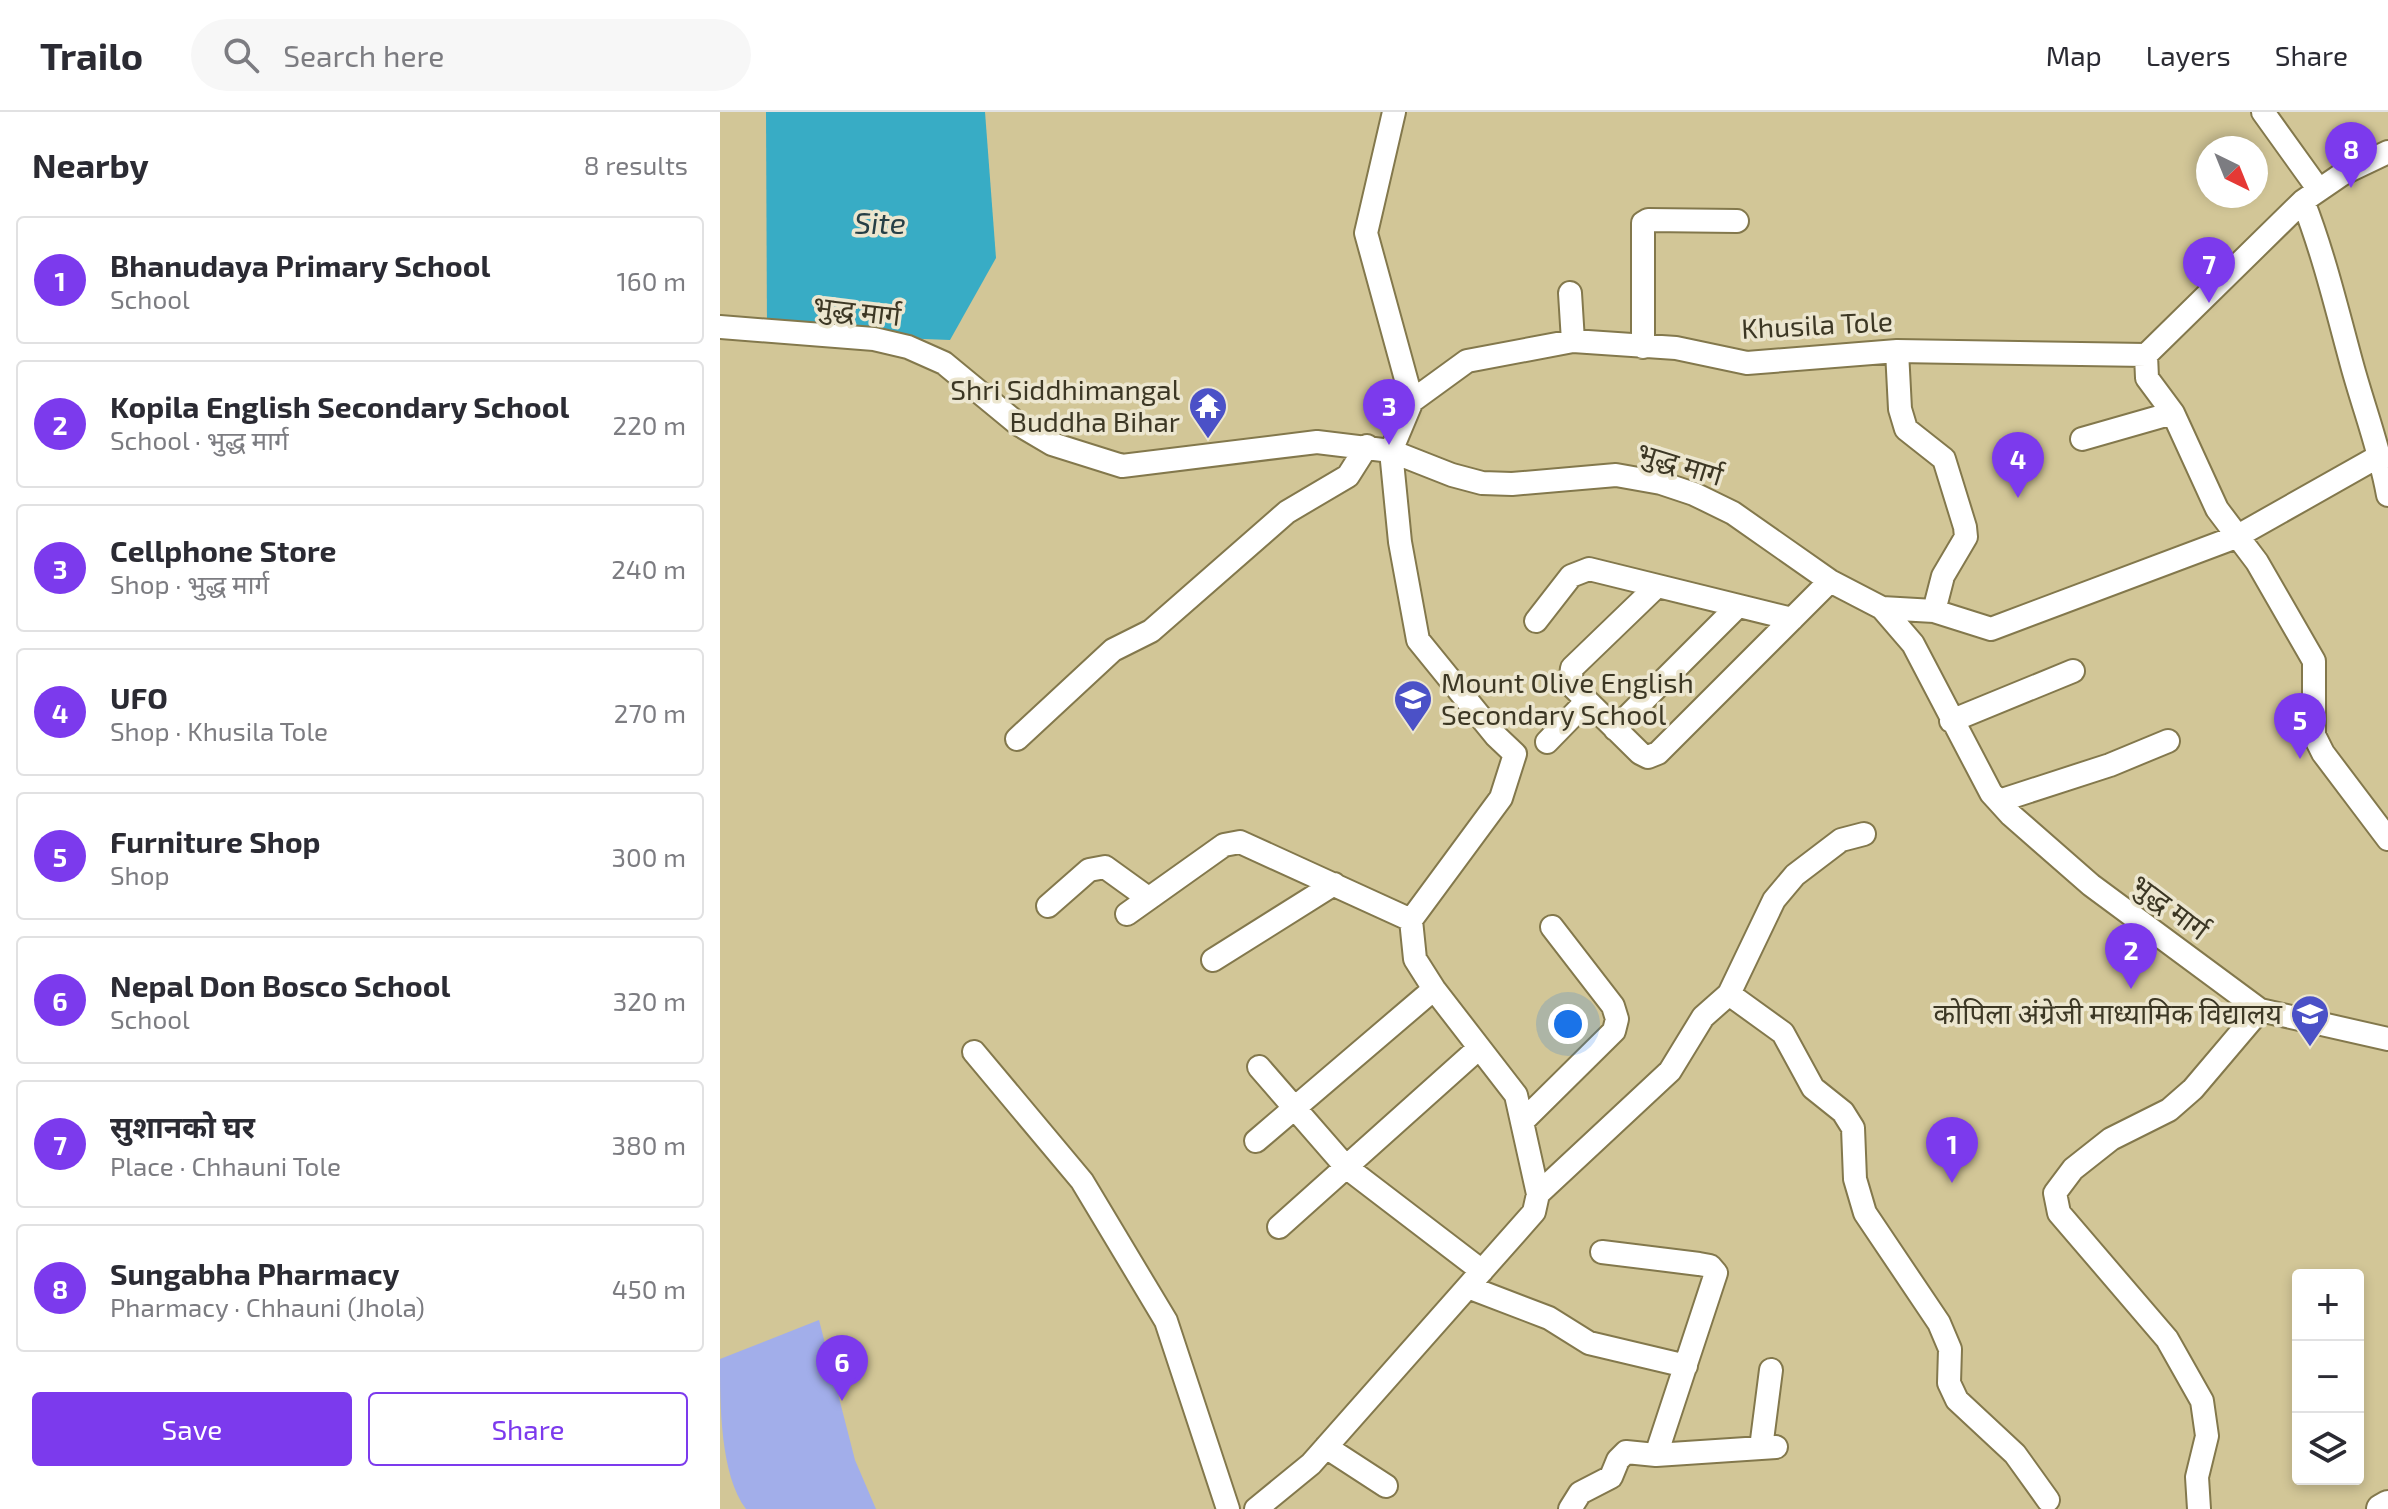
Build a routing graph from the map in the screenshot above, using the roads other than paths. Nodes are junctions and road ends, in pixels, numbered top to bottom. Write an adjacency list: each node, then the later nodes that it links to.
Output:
1 (1394, 112): 12 (street)
2 (2263, 112): 4 (street)
3 (2388, 152): 4 (street)
4 (2311, 196): 11 (street); 17 (street)
5 (1737, 221): 9 (street)
6 (1570, 293): 8 (street)
7 (727, 328): 15 (street, भुद्ध मार्ग)
8 (1573, 341): 9 (street, Khusila Tole); 12 (street, Khusila Tole)
9 (1643, 347): 10 (street, Khusila Tole)
10 (1897, 351): 11 (street, Khusila Tole); 24 (street)
11 (2146, 355): 13 (street)
12 (1412, 401): 16 (street)
13 (2173, 413): 14 (street); 19 (street)
14 (2082, 439)
15 (1367, 446): 16 (street, भुद्ध मार्ग); 31 (street)
16 (1391, 451): 20 (street, भुद्ध मार्ग); 41 (street)
17 (2381, 459): 18 (street); 19 (street)
18 (2388, 495)
19 (2236, 537): 24 (street); 36 (street)
20 (1830, 581): 23 (street, भुद्ध मार्ग); 25 (street)
21 (1656, 587): 22 (street); 26 (street); 28 (street)
22 (1738, 606): 25 (street); 30 (street)
23 (1882, 608): 24 (street); 29 (street, भुद्ध मार्ग)
24 (1934, 611)
25 (1792, 619): 30 (street)
26 (1536, 621)
27 (2073, 671): 29 (street)
28 (1587, 701): 30 (street); 33 (street)
29 (1951, 721): 34 (street, भुद्ध मार्ग)
30 (1615, 729)
31 (1017, 739)
32 (2168, 741): 34 (street)
33 (1547, 742)
34 (1999, 801): 46 (street, भुद्ध मार्ग)
35 (1864, 834): 45 (street)
36 (2388, 839)
37 (1334, 884): 38 (street); 41 (street); 43 (street)
38 (1148, 898): 39 (street); 40 (street)
39 (1048, 906)
40 (1127, 914)
41 (1411, 920): 44 (street)
42 (1552, 927): 52 (street)
43 (1213, 960)
44 (1434, 989): 48 (street); 51 (street)
45 (1729, 994): 55 (street); 64 (street)
46 (2260, 1010): 47 (street, भुद्ध मार्ग); 69 (street)
47 (2388, 1039)
48 (1479, 1048): 52 (street); 54 (street)
49 (974, 1052): 66 (street)
50 (1259, 1067): 51 (street)
51 (1296, 1109): 53 (street); 54 (street)
52 (1523, 1121): 55 (street)
53 (1256, 1141)
54 (1346, 1167): 56 (street); 58 (street)
55 (1538, 1194): 58 (street)
56 (1279, 1227)
57 (1602, 1252): 59 (street)
58 (1475, 1279): 59 (street); 61 (street)
59 (1686, 1366): 62 (street)
60 (1771, 1370): 62 (street)
61 (1326, 1447): 63 (street); 67 (street)
62 (1656, 1455): 68 (street)
63 (1386, 1486)
64 (2048, 1500)
65 (2388, 1505): 70 (main road)
66 (1228, 1509)
67 (1256, 1509)
68 (1570, 1509)
69 (2199, 1509)
70 (2381, 1509)

